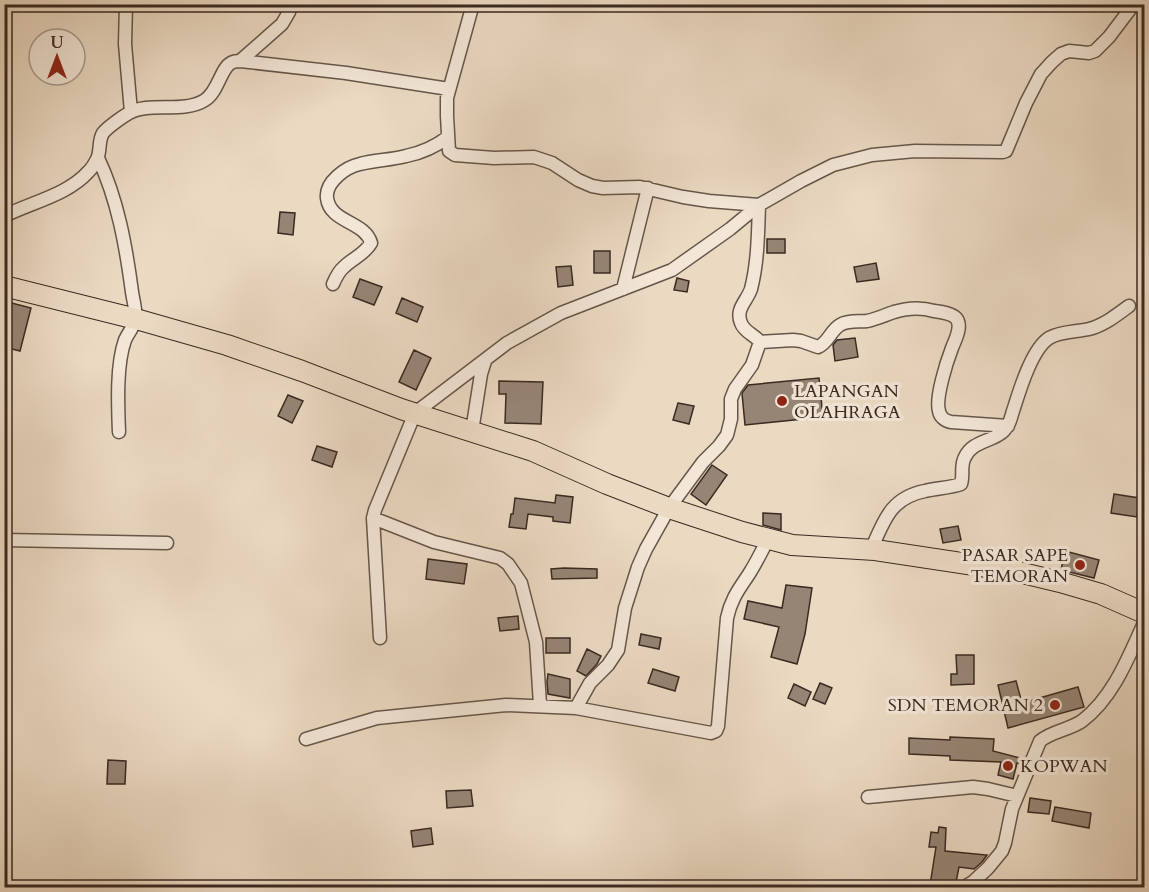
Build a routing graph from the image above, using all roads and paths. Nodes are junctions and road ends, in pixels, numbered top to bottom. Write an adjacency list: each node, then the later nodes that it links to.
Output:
1 (126, 4): 7 (street)
2 (290, 4): 5 (street)
3 (473, 4): 6 (street)
4 (1134, 4): 11 (street)
5 (240, 61): 6 (street); 7 (street)
6 (449, 89): 8 (street)
7 (131, 112): 9 (street)
8 (448, 138): 10 (street); 13 (street)
9 (98, 158): 12 (street); 17 (street)
10 (648, 188): 11 (street); 15 (street)
11 (759, 205): 15 (street); 18 (street)
12 (4, 216)
13 (333, 284)
14 (4, 286): 17 (main road)
15 (623, 288): 19 (street)
16 (1130, 306): 21 (street)
17 (136, 319): 20 (main road); 23 (street)
18 (760, 342): 21 (street); 24 (street)
19 (484, 361): 20 (street); 22 (street)
20 (415, 413): 22 (main road); 25 (street)
21 (1008, 426): 29 (street)
22 (472, 431): 24 (main road)
23 (119, 432)
24 (669, 508): 26 (main road); 34 (street)
25 (373, 518): 32 (street); 33 (street)
26 (768, 539): 29 (main road); 34 (street)
27 (4, 540): 28 (street)
28 (167, 543)
29 (871, 550): 30 (main road)
30 (1144, 613)
31 (1144, 622): 36 (street)
32 (380, 638)
33 (540, 705): 34 (street); 35 (street)
34 (576, 708)
35 (306, 739)
36 (1017, 796): 37 (street); 38 (street)
37 (867, 797)
38 (963, 888)

